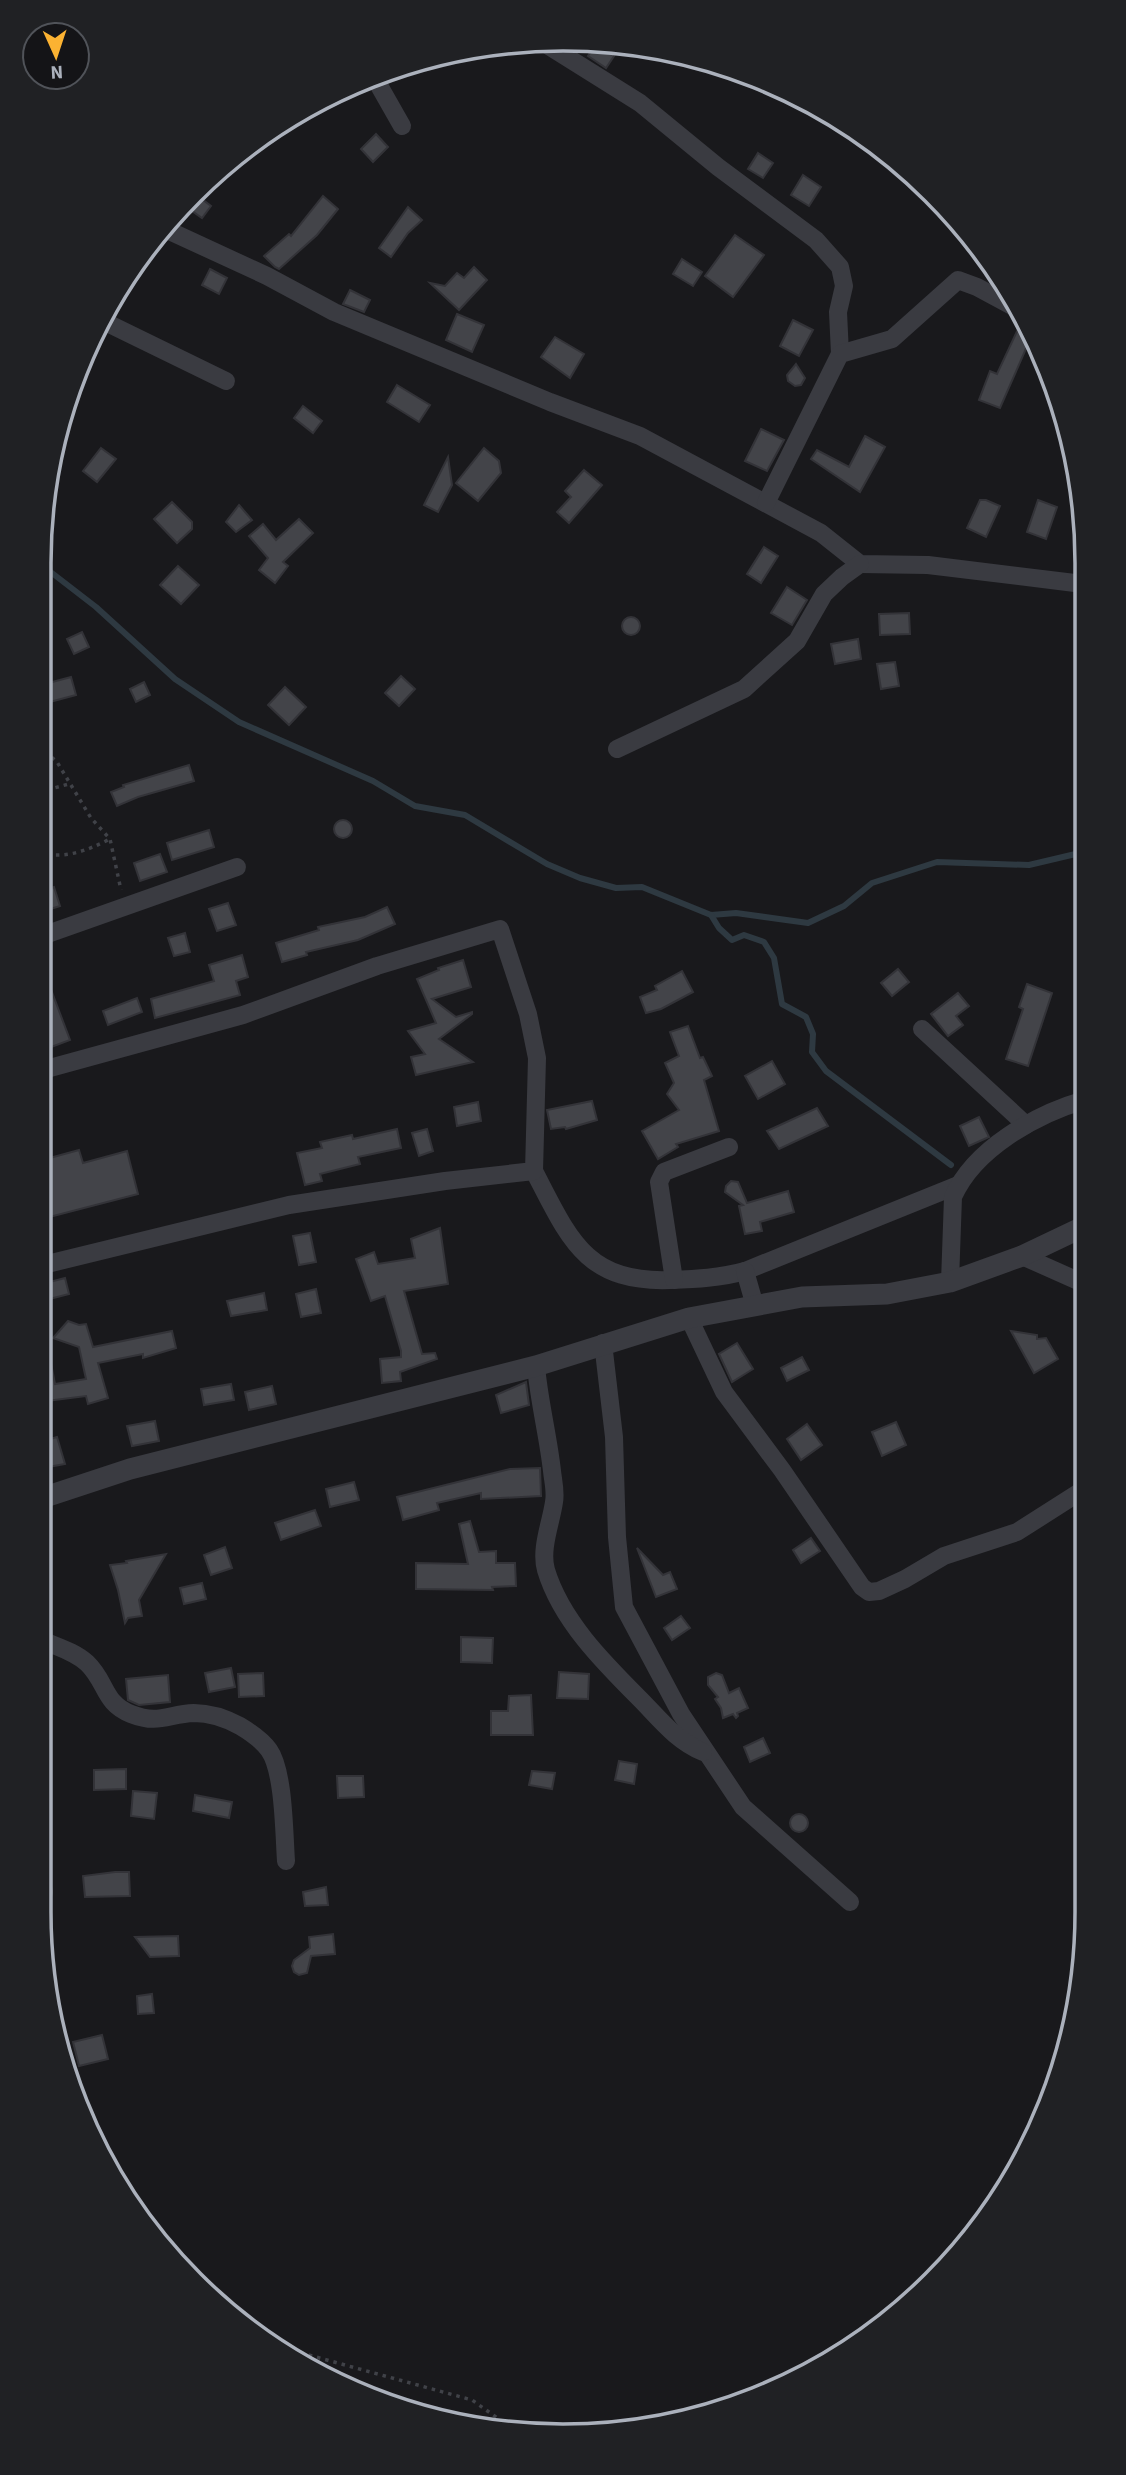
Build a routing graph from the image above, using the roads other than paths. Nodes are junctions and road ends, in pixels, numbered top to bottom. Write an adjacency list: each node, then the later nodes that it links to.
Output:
1 (557, 51): 7 (street)
2 (379, 85): 3 (street)
3 (402, 127)
4 (172, 232): 9 (street)
5 (1003, 301): 7 (street)
6 (110, 324): 8 (street)
7 (840, 354): 9 (street)
8 (226, 381)
9 (766, 503): 10 (street)
10 (860, 564): 11 (street); 12 (street)
11 (1075, 583)
12 (617, 749)
13 (237, 867): 14 (street)
14 (51, 932)
15 (922, 1029): 18 (street)
16 (51, 1067): 20 (street)
17 (1075, 1104): 18 (street)
18 (1026, 1125): 21 (street)
19 (729, 1147): 27 (street)
20 (534, 1171): 24 (street); 27 (street)
21 (958, 1185): 25 (street); 28 (street)
22 (1075, 1231): 23 (street)
23 (1022, 1256): 26 (street); 28 (street)
24 (51, 1263)
25 (745, 1271): 27 (street); 29 (street)
26 (1075, 1279)
27 (674, 1280)
28 (950, 1282): 29 (street)
29 (755, 1306): 30 (street)
30 (689, 1318): 31 (street); 33 (street)
31 (603, 1343): 32 (street); 36 (street)
32 (536, 1366): 34 (street); 36 (street)
33 (1075, 1495)
34 (51, 1499)
35 (51, 1644): 37 (street)
36 (707, 1753): 38 (street)
37 (286, 1861)
38 (850, 1902)

